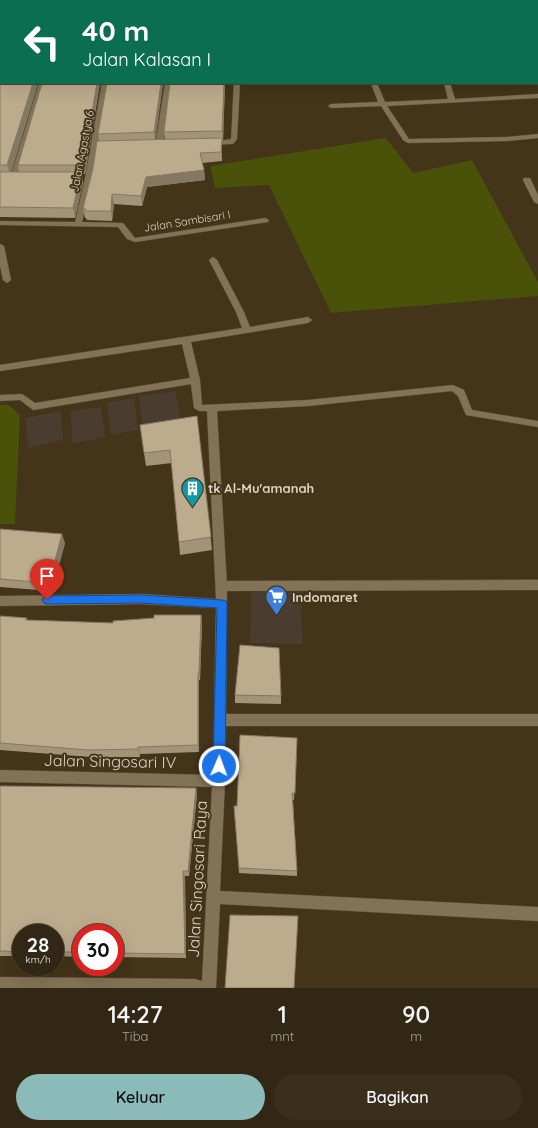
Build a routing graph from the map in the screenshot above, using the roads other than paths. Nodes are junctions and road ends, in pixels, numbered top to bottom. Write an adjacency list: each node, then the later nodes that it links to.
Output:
1 (42, 84): 14 (street)
2 (105, 84): 19 (street, Jalan Agastya 6)
3 (168, 84): 13 (street)
4 (237, 84): 12 (street)
5 (374, 84): 9 (street)
6 (447, 84): 8 (street)
7 (538, 96): 8 (street)
8 (452, 101): 9 (street)
9 (382, 103): 10 (street); 11 (street)
10 (331, 106)
11 (538, 136)
12 (199, 145)
13 (158, 146)
14 (14, 178)
15 (527, 180): 16 (street)
16 (538, 202)
17 (265, 220): 19 (street, Jalan Sambisari I)
18 (0, 223): 19 (street, Jalan Sambisari I)
19 (78, 224)
20 (0, 246): 22 (street)
21 (212, 260): 24 (street)
22 (7, 280)
23 (308, 320): 24 (street)
24 (247, 330): 25 (street)
25 (186, 340): 26 (street); 27 (street)
26 (0, 368)
27 (195, 380): 28 (street); 29 (street)
28 (0, 398)
29 (210, 408): 30 (street); 32 (street, Jalan Singosari Raya)
30 (538, 424)
31 (538, 585): 32 (street)
32 (222, 586): 34 (street, Jalan Singosari Raya)
33 (0, 601): 34 (street)
34 (222, 604): 35 (street, Jalan Singosari Raya)
35 (220, 720): 36 (street); 38 (street, Jalan Singosari Raya)
36 (538, 720)
37 (0, 776): 38 (street, Jalan Singosari IV)
38 (219, 781): 39 (street, Jalan Singosari Raya)
39 (213, 897): 40 (street); 43 (street, Jalan Singosari Raya)
40 (538, 914)
41 (0, 984): 42 (street)
42 (202, 988)
43 (209, 988)

